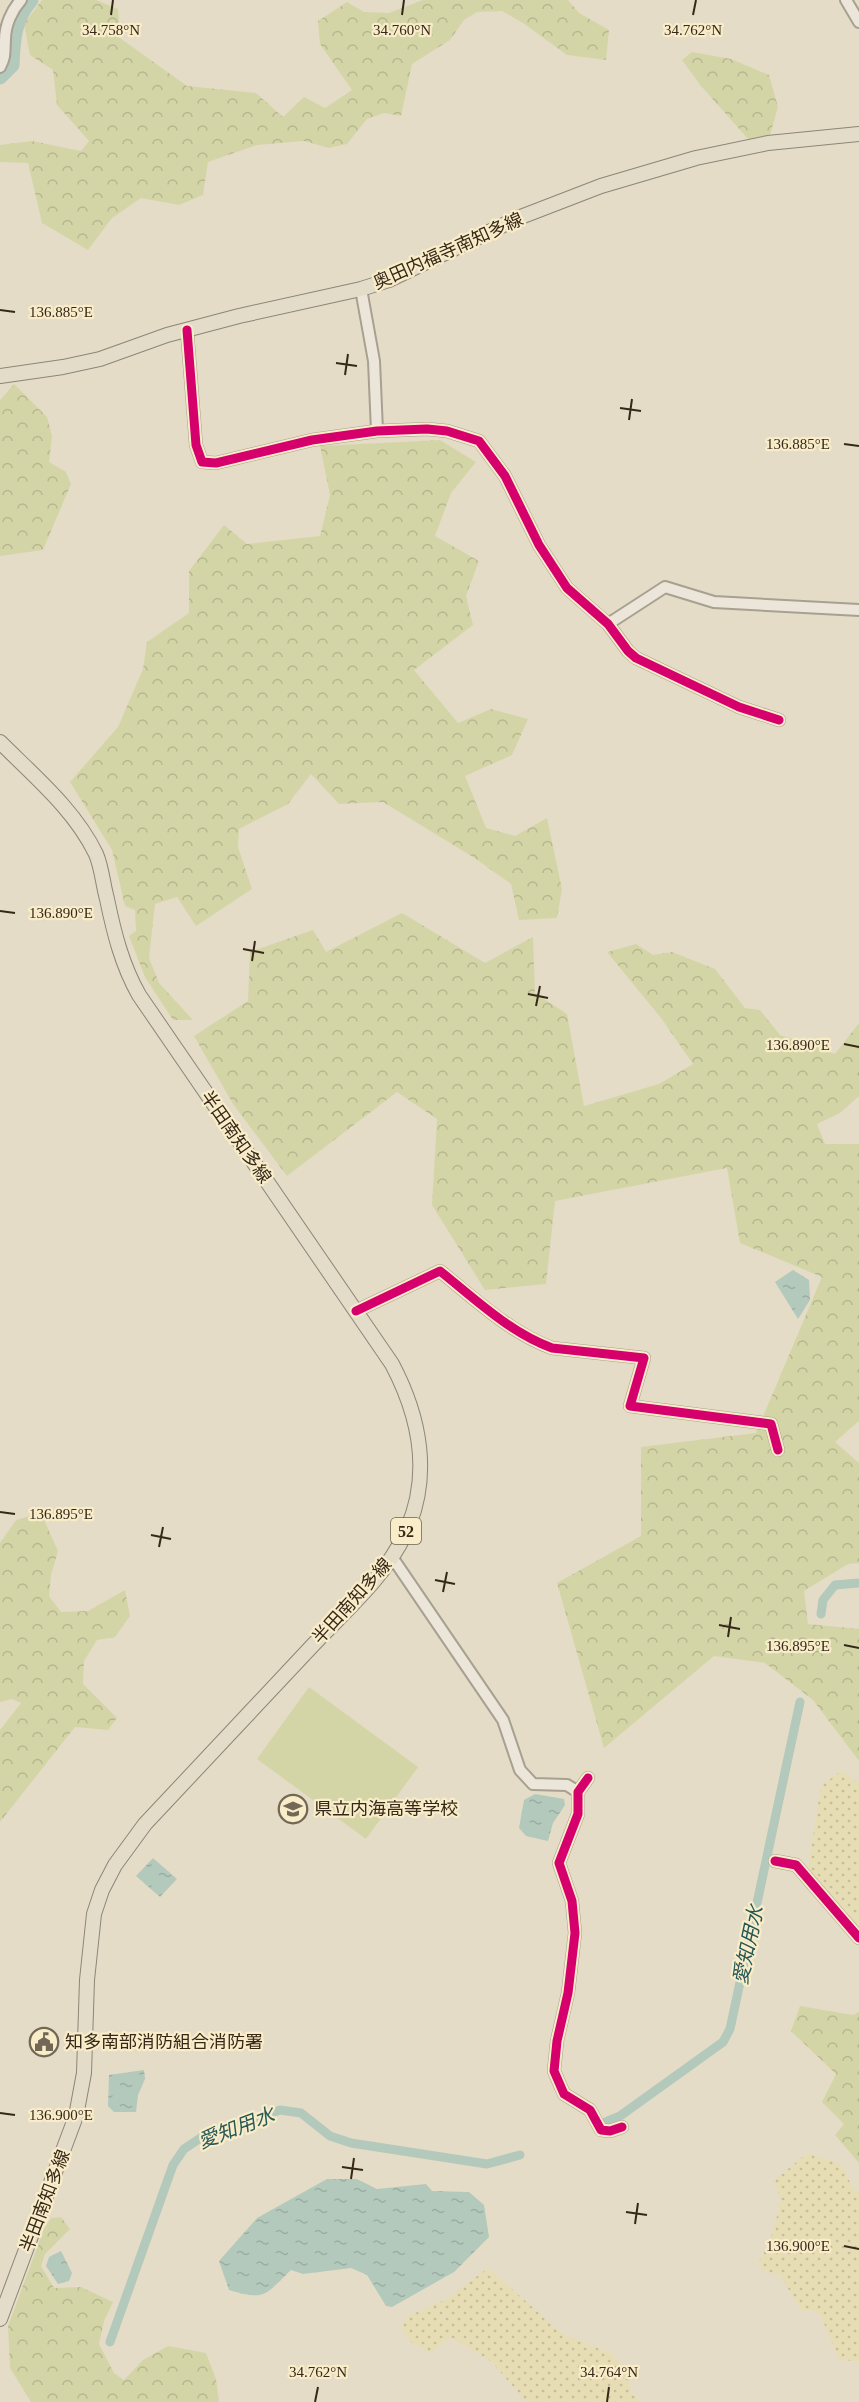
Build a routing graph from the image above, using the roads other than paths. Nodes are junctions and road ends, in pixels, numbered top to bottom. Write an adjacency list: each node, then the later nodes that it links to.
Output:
1 (21, 0): 4 (street)
2 (846, 0): 3 (street)
3 (859, 22)
4 (0, 67)
5 (859, 134): 6 (main road, 奥田内福寺南知多線)
6 (361, 290): 7 (main road, 奥田内福寺南知多線); 9 (street)
7 (187, 330): 8 (main road, 奥田内福寺南知多線); 9 (street)
8 (0, 376)
9 (377, 431): 11 (street)
10 (859, 610): 11 (street)
11 (608, 624): 12 (street)
12 (779, 720)
13 (0, 742): 14 (main road, 半田南知多線 / 52)
14 (356, 1311): 15 (street); 16 (main road, 半田南知多線 / 52)
15 (778, 1450)
16 (392, 1557): 18 (street); 22 (main road, 半田南知多線 / 52)
17 (588, 1779): 18 (street)
18 (578, 1792): 21 (street)
19 (775, 1861): 20 (street)
20 (859, 1938)
21 (622, 2127)
22 (4, 2296): 23 (main road, 半田南知多線 / 52)
23 (0, 2319)

